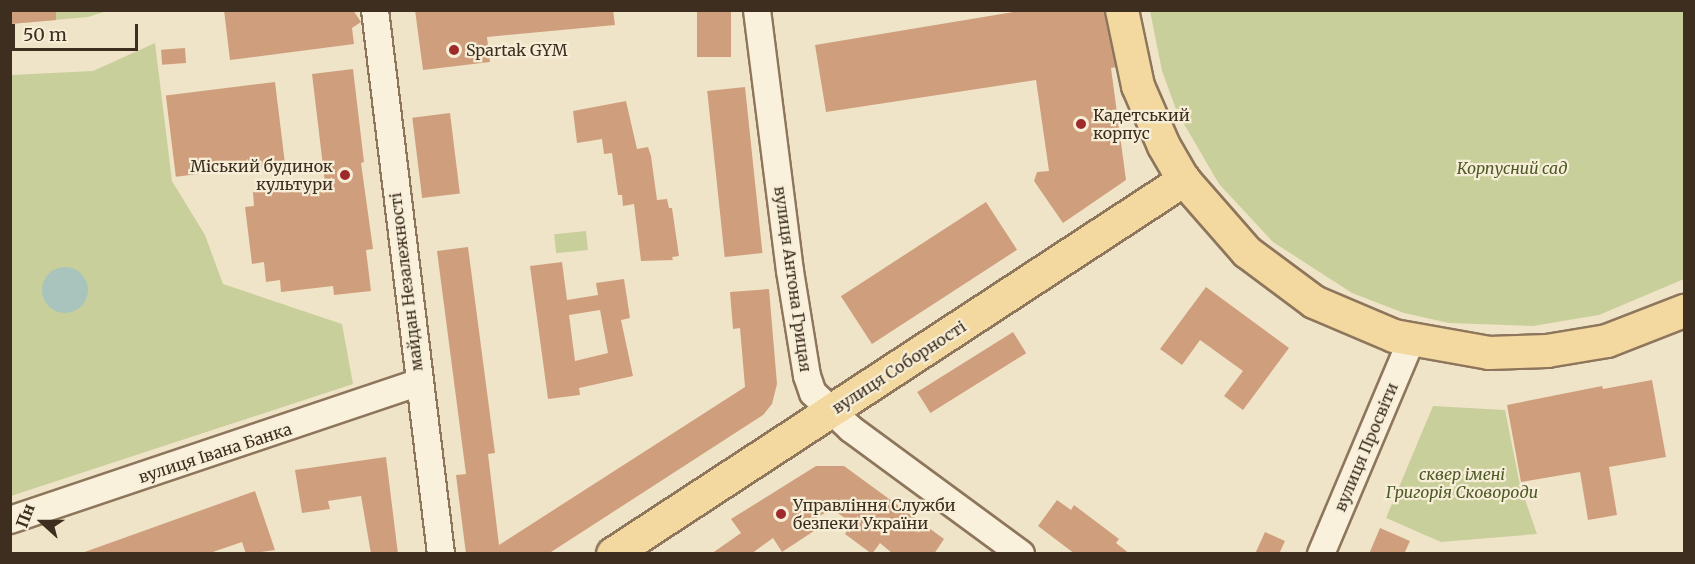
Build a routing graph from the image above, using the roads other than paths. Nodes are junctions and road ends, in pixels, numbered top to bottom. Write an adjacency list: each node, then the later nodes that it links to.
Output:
1 (375, 10): 7 (street, майдан Незалежності)
2 (757, 10): 8 (street, вулиця Антона Грицая)
3 (1122, 10): 4 (main road)
4 (1184, 180): 6 (main road); 8 (main road, вулиця Соборності)
5 (1684, 311): 6 (main road)
6 (1411, 341): 13 (street, вулиця Просвіти)
7 (418, 383): 9 (street, вулиця Івана Банка); 10 (street, майдан Незалежності)
8 (831, 411): 11 (main road, вулиця Соборності); 12 (street, вулиця Антона Грицая)
9 (10, 520)
10 (441, 554)
11 (613, 554)
12 (1021, 554)
13 (1321, 554)

